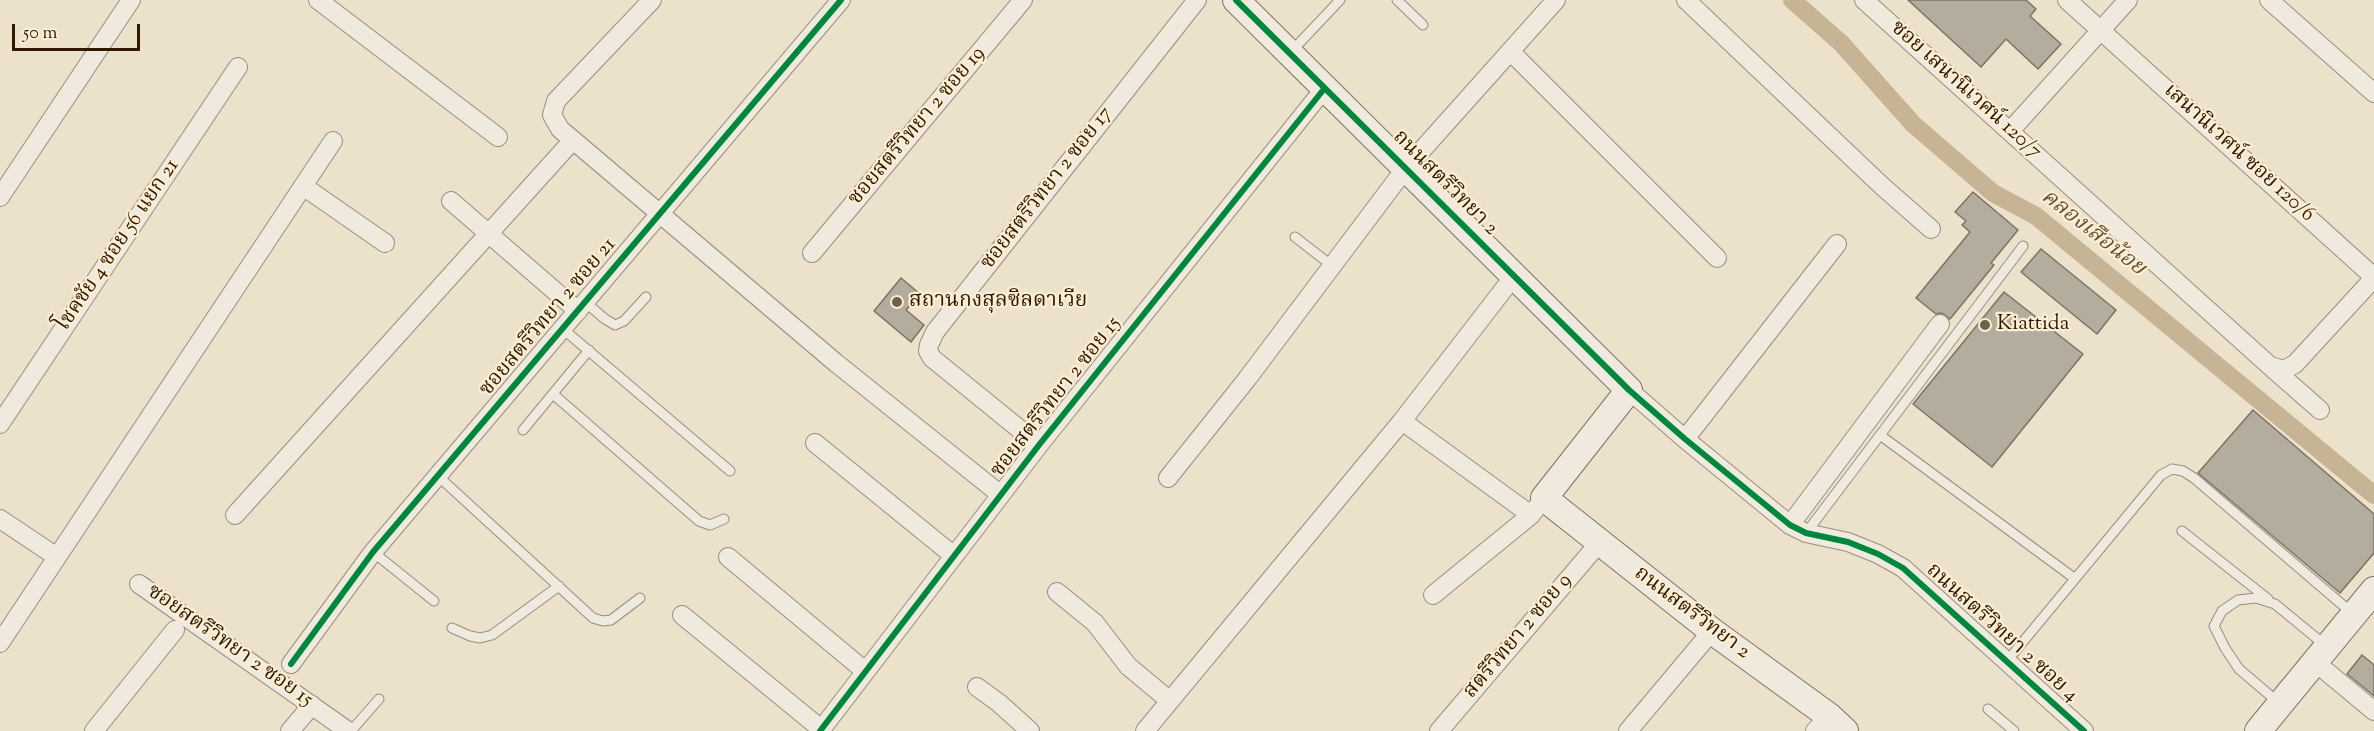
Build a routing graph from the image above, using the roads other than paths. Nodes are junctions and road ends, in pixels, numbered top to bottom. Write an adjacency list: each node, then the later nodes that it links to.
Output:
1 (131, 0): 29 (street)
2 (318, 0): 24 (street)
3 (652, 0): 25 (street)
4 (841, 0): 31 (street, ซอยสตรีวิทยา 2 ซอย 21)
5 (1023, 0): 38 (street, ซอยสตรีวิทยา 2 ซอย 19)
6 (1197, 0): 58 (street, ซอยสตรีวิทยา 2 ซอย 17)
7 (1340, 0): 19 (lane)
8 (1397, 0): 16 (lane)
9 (1556, 0): 18 (street)
10 (1686, 0): 32 (street)
11 (1864, 0): 23 (street, ซอย เสนานิเวศน์ 120/7)
12 (2067, 0): 17 (street, เสนานิเวศน์ ซอย 120/6)
13 (2128, 0): 17 (street)
14 (2269, 0): 22 (street)
15 (1242, 2): 19 (street, ถนนสตรีวิทยา 2)
16 (1423, 25)
17 (2101, 31): 23 (street); 42 (street, เสนานิเวศน์ ซอย 120/6)
18 (1510, 51): 27 (street); 39 (street)
19 (1289, 53): 21 (street, ถนนสตรีวิทยา 2)
20 (238, 67): 53 (street, โชคชัย 4 ซอย 56 แยก 21)
21 (1324, 89): 27 (street, ถนนสตรีวิทยา 2); 58 (street, ซอยสตรีวิทยา 2 ซอย 15)
22 (2374, 93)
23 (2010, 131): 48 (street, ซอย เสนานิเวศน์ 120/7)
24 (498, 137)
25 (573, 140): 31 (street); 33 (street)
26 (333, 141): 28 (street)
27 (1405, 169): 40 (street); 41 (street, ถนนสตรีวิทยา 2)
28 (303, 186): 35 (street); 72 (street)
29 (0, 197)
30 (451, 201): 33 (street)
31 (658, 214): 44 (street, ซอยสตรีวิทยา 2 ซอย 21); 62 (street)
32 (1931, 229)
33 (489, 234): 44 (street); 64 (street)
34 (1295, 237): 40 (lane)
35 (386, 243)
36 (1837, 244): 56 (street)
37 (2023, 246): 55 (lane)
38 (813, 253)
39 (1717, 258)
40 (1331, 265): 61 (street)
41 (1514, 276): 49 (street, ถนนสตรีวิทยา 2); 52 (street)
42 (2374, 277): 48 (street)
43 (646, 297): 44 (lane)
44 (581, 306): 46 (street, ซอยสตรีวิทยา 2 ซอย 21)
45 (1940, 324): 67 (street)
46 (563, 329): 47 (lane); 60 (street, ซอยสตรีวิทยา 2 ซอย 21)
47 (589, 350): 50 (lane); 59 (lane)
48 (2277, 368): 51 (street, ซอย เสนานิเวศน์ 120/7)
49 (1629, 390): 56 (street, ถนนสตรีวิทยา 2 ซอย 4); 63 (street)
50 (553, 394): 54 (lane); 66 (lane)
51 (2320, 410)
52 (1402, 421): 63 (street); 95 (street)
53 (0, 424)
54 (523, 430)
55 (1880, 435): 67 (lane); 74 (lane)
56 (1685, 439): 67 (street, ถนนสตรีวิทยา 2 ซอย 4)
57 (815, 443): 71 (street)
58 (1040, 445): 62 (street, ซอยสตรีวิทยา 2 ซอย 15)
59 (730, 471)
60 (438, 476): 70 (street, ซอยสตรีวิทยา 2 ซอย 21); 76 (lane)
61 (1168, 478)
62 (1001, 495): 71 (street, ซอยสตรีวิทยา 2 ซอย 15)
63 (1538, 506): 69 (street, ถนนสตรีวิทยา 2); 79 (street)
64 (235, 515)
65 (0, 519): 72 (street)
66 (724, 519)
67 (1798, 529): 90 (street, ถนนสตรีวิทยา 2 ซอย 4)
68 (2182, 531): 82 (lane)
69 (1599, 543): 87 (street, ถนนสตรีวิทยา 2); 107 (street, สตรีวิทยา 2 ซอย 9)
70 (373, 552): 81 (lane); 91 (street, ซอยสตรีวิทยา 2 ซอย 21)
71 (954, 556): 92 (street, ซอยสตรีวิทยา 2 ซอย 15)
72 (57, 557): 88 (street)
73 (728, 557): 92 (street)
74 (2074, 578): 83 (lane); 90 (lane)
75 (139, 584): 97 (street, ซอยสตรีวิทยา 2 ซอย 15)
76 (559, 586): 80 (lane); 85 (lane)
77 (2374, 590): 83 (street)
78 (1057, 592): 95 (street)
79 (1433, 596)
80 (640, 598)
81 (434, 601)
82 (2275, 604): 89 (lane); 96 (lane)
83 (2354, 614): 89 (street)
84 (682, 615): 101 (street)
85 (452, 628)
86 (175, 630): 102 (street)
87 (1712, 631): 100 (street, ถนนสตรีวิทยา 2); 108 (street)
88 (0, 643)
89 (2321, 655): 96 (street); 99 (street)
90 (2007, 662): 110 (street, ถนนสตรีวิทยา 2 ซอย 4)
91 (291, 664)
92 (866, 671): 101 (street, ซอยสตรีวิทยา 2 ซอย 15)
93 (976, 687): 105 (street)
94 (379, 699): 104 (lane)
95 (1170, 701): 106 (street)
96 (2281, 704): 111 (street)
97 (312, 705): 103 (street); 104 (street, ซอยสตรีวิทยา 2 ซอย 15)
98 (1988, 709): 109 (lane)
99 (2374, 711)
100 (1830, 726)
101 (820, 730)
102 (93, 731)
103 (290, 731)
104 (350, 731)
105 (1030, 731)
106 (1145, 731)
107 (1439, 731)
108 (1628, 731)
109 (2014, 731)
110 (2084, 731)
111 (2258, 731)

